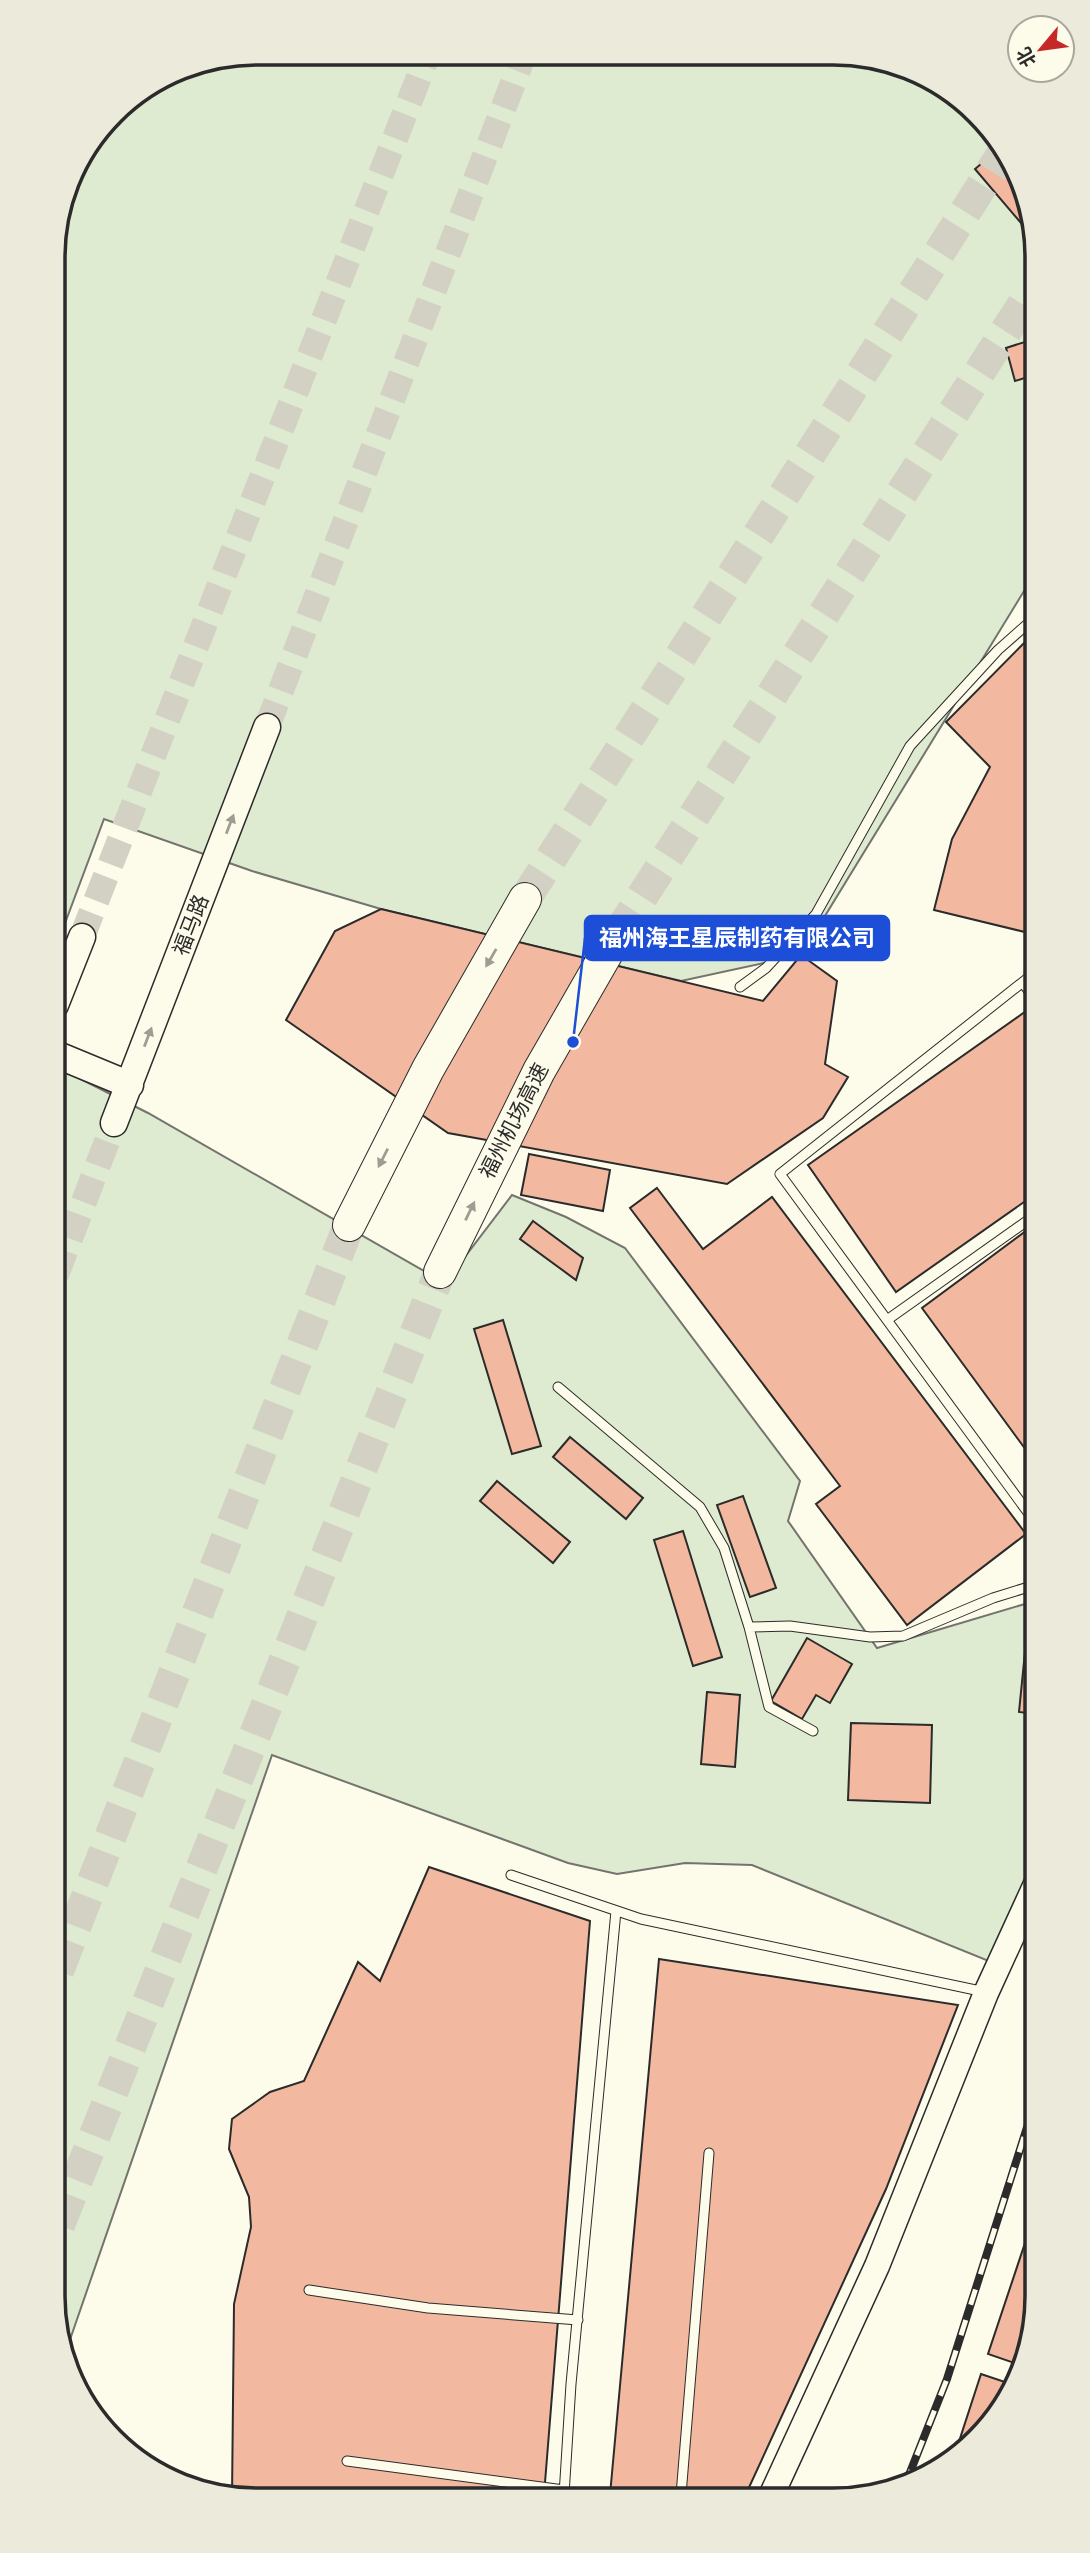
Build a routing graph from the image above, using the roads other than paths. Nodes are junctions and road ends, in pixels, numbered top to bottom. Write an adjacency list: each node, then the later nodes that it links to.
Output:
1 (1025, 626): 9 (lane)
2 (268, 727): 11 (main road, 福马路, one-way to 2)
3 (525, 899): 14 (highway, one-way to 14)
4 (82, 937): 6 (main road)
5 (615, 937): 15 (highway, 福州机场高速, one-way to 5)
6 (65, 980)
7 (1023, 983): 8 (lane); 16 (lane)
8 (1025, 986)
9 (740, 987)
10 (65, 1058): 11 (main road)
11 (130, 1085): 12 (main road, 福马路)
12 (114, 1123)
13 (1025, 1222): 16 (lane)
14 (349, 1225)
15 (440, 1272)
16 (887, 1320): 18 (lane)
17 (558, 1387): 20 (lane)
18 (1025, 1508)
19 (1025, 1588): 20 (lane)
20 (749, 1627): 21 (lane)
21 (813, 1731)
22 (511, 1875): 24 (lane)
23 (1025, 1908): 25 (street)
24 (616, 1911): 25 (lane); 28 (lane)
25 (986, 1993): 33 (street)
26 (709, 2153): 32 (lane)
27 (309, 2290): 28 (lane)
28 (578, 2320): 31 (lane)
29 (347, 2461): 30 (lane)
30 (530, 2488)
31 (564, 2488)
32 (682, 2488)
33 (775, 2488)

